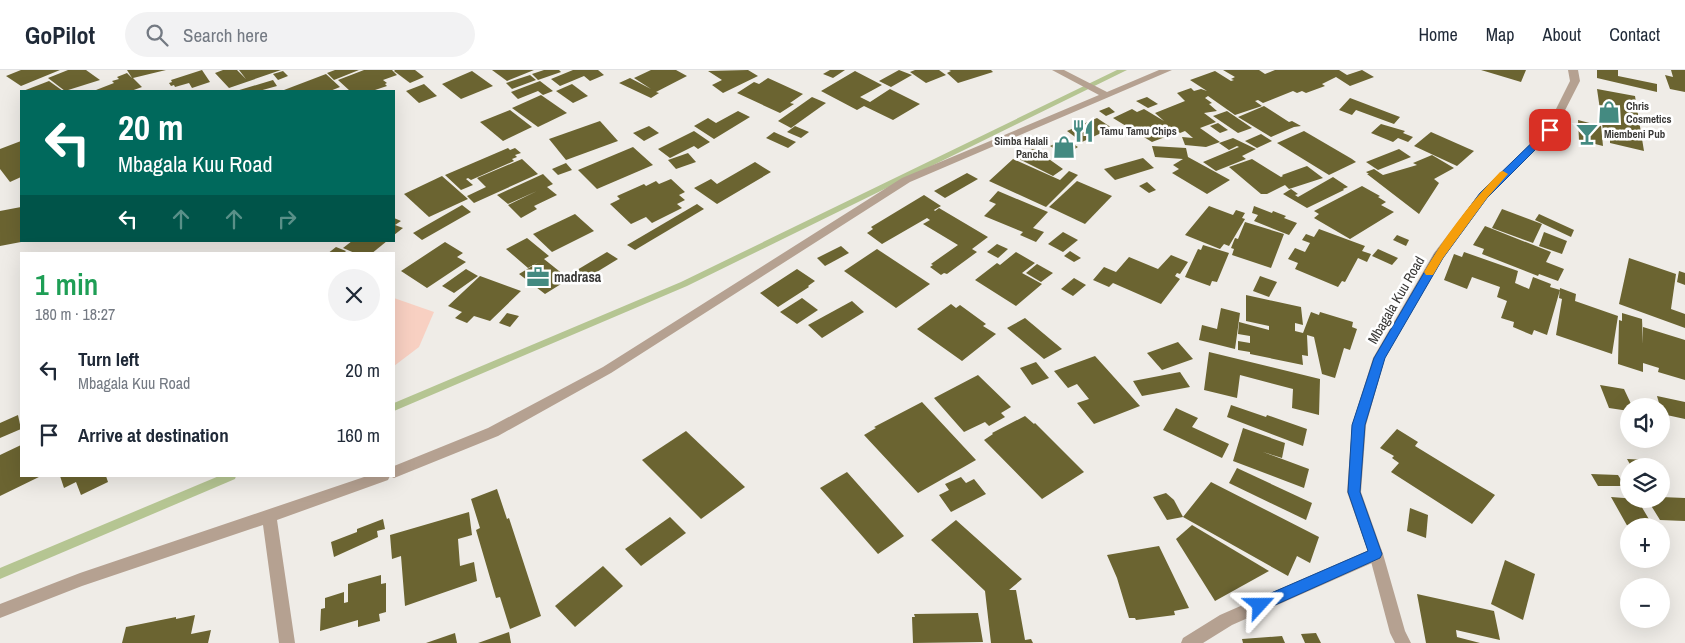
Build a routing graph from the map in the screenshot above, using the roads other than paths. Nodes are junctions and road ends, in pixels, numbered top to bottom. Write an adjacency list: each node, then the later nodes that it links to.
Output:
1 (1057, 70): 4 (street)
2 (1167, 70): 4 (street)
3 (1573, 70): 8 (street, Mbagala Kuu Road)
4 (1105, 95): 5 (street)
5 (395, 472)
6 (380, 477): 7 (street)
7 (269, 517): 9 (street); 10 (street)
8 (1376, 554): 11 (street); 12 (street, Mbagala Kuu Road)
9 (0, 611)
10 (288, 643)
11 (1189, 643)
12 (1403, 643)

